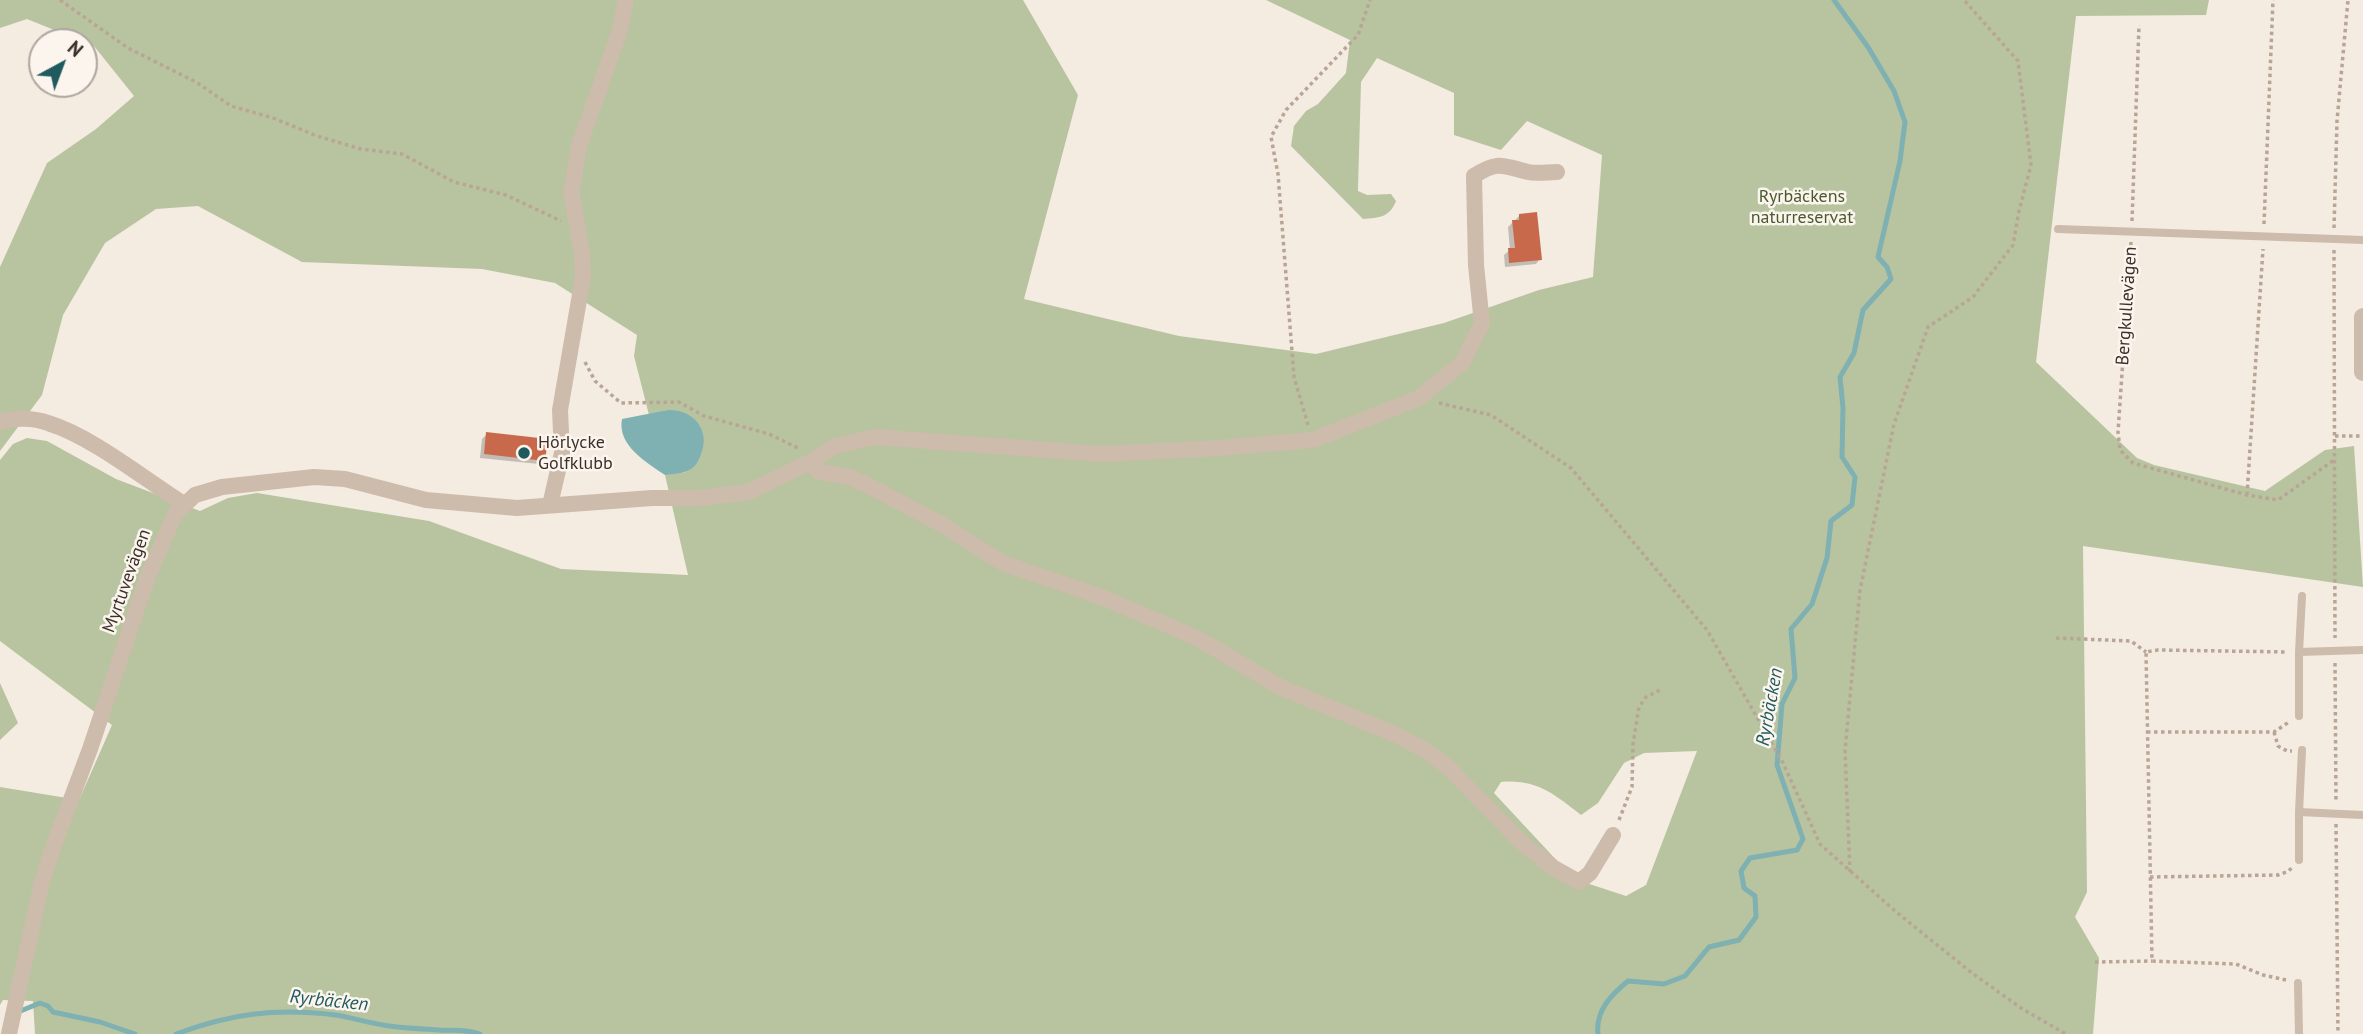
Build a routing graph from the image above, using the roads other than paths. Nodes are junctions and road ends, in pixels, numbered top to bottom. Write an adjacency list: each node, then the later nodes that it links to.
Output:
1 (626, 0): 10 (street)
2 (1557, 172): 8 (street)
3 (2058, 229): 4 (lane)
4 (2363, 240)
5 (2363, 317): 6 (street)
6 (2363, 372)
7 (0, 422): 9 (street)
8 (814, 460): 10 (street); 18 (street)
9 (184, 504): 10 (street); 21 (street, Myrtuvevägen)
10 (550, 505)
11 (2302, 596): 13 (lane)
12 (2363, 650): 13 (lane)
13 (2299, 652): 14 (lane)
14 (2299, 716)
15 (2301, 750): 16 (lane)
16 (2299, 812): 17 (lane); 19 (lane)
17 (2363, 815)
18 (1613, 835)
19 (2299, 860)
20 (2298, 983): 22 (lane)
21 (9, 1034)
22 (2299, 1034)

